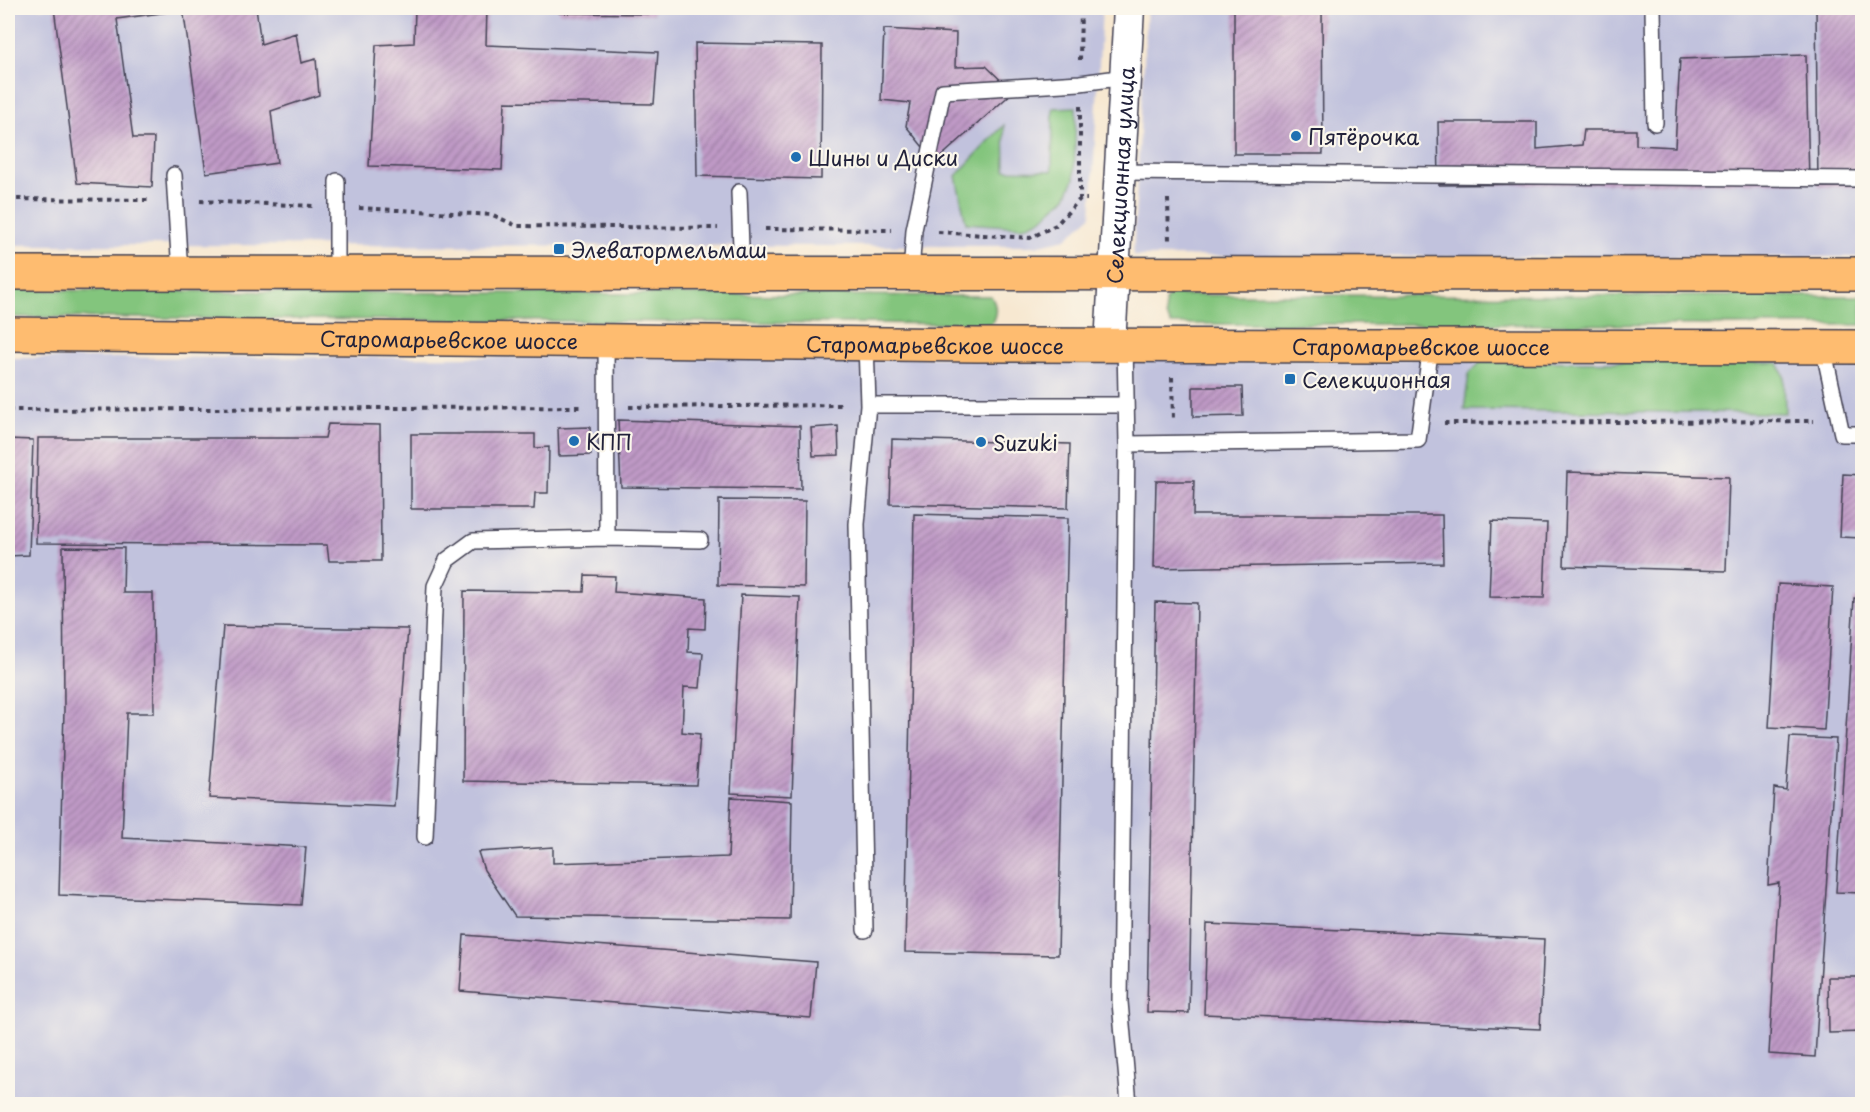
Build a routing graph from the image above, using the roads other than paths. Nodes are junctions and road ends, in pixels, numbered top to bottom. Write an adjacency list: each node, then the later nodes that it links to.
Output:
1 (1129, 8): 3 (street, Селекционная улица)
2 (1653, 8): 4 (lane)
3 (1126, 77): 5 (street, Селекционная улица); 16 (lane)
4 (1655, 123)
5 (1120, 172): 7 (lane); 10 (street, Селекционная улица)
6 (174, 174): 12 (lane)
7 (1863, 179)
8 (337, 181): 13 (lane)
9 (740, 192): 15 (lane)
10 (1112, 272): 14 (main road); 16 (main road); 20 (street, Селекционная улица)
11 (8, 273): 12 (main road)
12 (180, 273): 13 (main road)
13 (337, 273): 15 (main road)
14 (1863, 274)
15 (742, 275): 16 (main road)
16 (911, 275)
17 (8, 334): 18 (main road, Старомарьевское шоссе)
18 (606, 340): 19 (main road, Старомарьевское шоссе); 28 (lane)
19 (866, 343): 20 (main road, Старомарьевское шоссе); 24 (lane)
20 (1117, 345): 21 (main road, Старомарьевское шоссе); 25 (lane)
21 (1431, 346): 22 (main road, Старомарьевское шоссе); 27 (lane)
22 (1823, 347): 23 (main road, Старомарьевское шоссе); 26 (lane)
23 (1863, 347)
24 (868, 405): 25 (lane); 31 (lane)
25 (1126, 405): 27 (lane)
26 (1863, 434)
27 (1127, 444): 32 (lane)
28 (607, 538): 29 (lane); 30 (lane)
29 (700, 540)
30 (425, 837)
31 (865, 930)
32 (1129, 1104)

